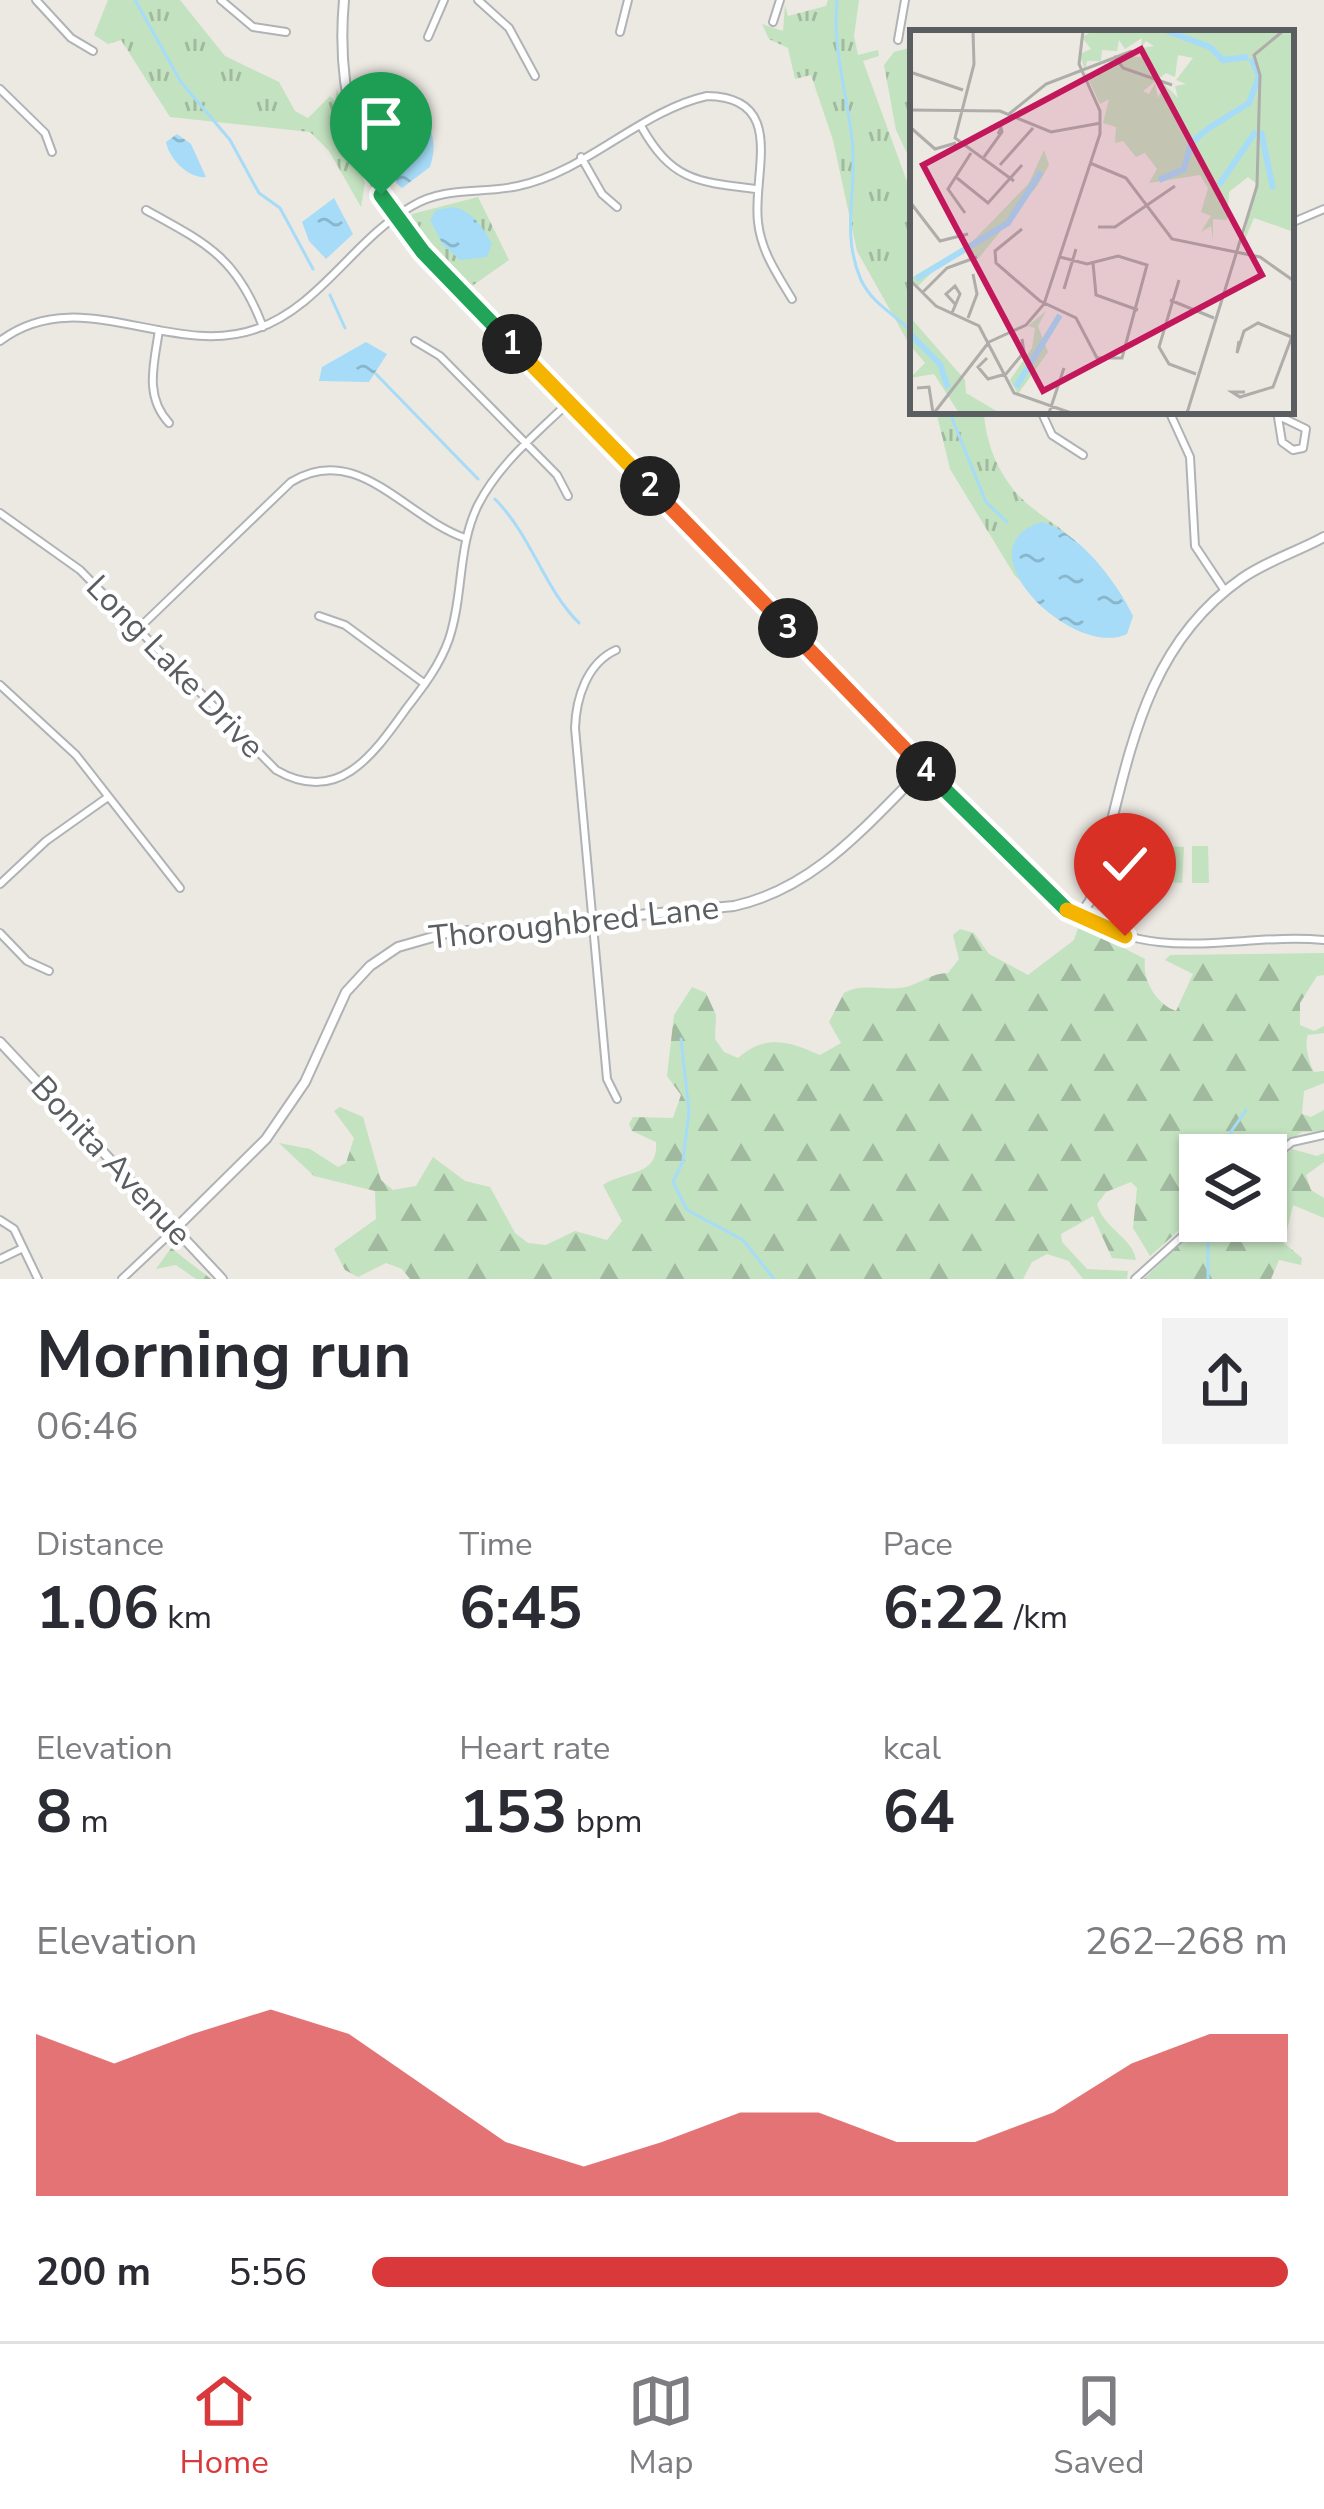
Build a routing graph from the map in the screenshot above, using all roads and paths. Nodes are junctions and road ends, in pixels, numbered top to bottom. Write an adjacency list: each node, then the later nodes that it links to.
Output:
1 (35, 0): 14 (street)
2 (221, 0): 10 (street)
3 (344, 0): 24 (street)
4 (444, 0): 12 (street)
5 (478, 0): 15 (street)
6 (628, 0): 11 (street)
7 (780, 0): 9 (street)
8 (905, 0): 13 (street)
9 (773, 22)
10 (286, 32)
11 (620, 32)
12 (428, 37)
13 (898, 40)
14 (93, 51)
15 (535, 76)
16 (0, 89): 18 (street)
17 (641, 126): 19 (street); 20 (street); 20 (street)
18 (52, 152)
19 (581, 157): 21 (street); 24 (street)
20 (757, 190): 26 (street)
21 (617, 207)
22 (1324, 209): 25 (street)
23 (146, 210): 27 (street)
24 (395, 218): 27 (street); 31 (street)
25 (1294, 222)
26 (792, 299)
27 (263, 327): 28 (street)
28 (159, 330): 29 (street); 35 (street)
29 (0, 341)
30 (416, 341): 36 (street)
31 (568, 403): 36 (street, Long Lake Drive); 48 (street)
32 (1043, 414): 37 (street)
33 (1170, 414): 42 (street)
34 (1279, 414): 34 (street)
35 (170, 423)
36 (526, 444): 38 (street); 41 (street, Long Lake Drive)
37 (1083, 454)
38 (568, 496)
39 (0, 513): 44 (street, Long Lake Drive)
40 (1324, 537): 42 (street)
41 (465, 538): 44 (street); 46 (street, Long Lake Drive)
42 (1225, 591): 52 (street)
43 (320, 616): 46 (street)
44 (138, 629): 46 (street, Long Lake Drive)
45 (616, 650): 53 (street)
46 (424, 684)
47 (0, 685): 49 (street)
48 (924, 768): 52 (street); 53 (street, Thoroughbred Lane)
49 (108, 797): 50 (street); 51 (street)
50 (0, 884)
51 (180, 888)
52 (1081, 914): 55 (street)
53 (592, 919): 58 (street); 62 (street, Thoroughbred Lane)
54 (0, 933): 56 (street)
55 (1324, 940)
56 (49, 971)
57 (0, 1042): 62 (street, Bonita Avenue)
58 (617, 1099)
59 (1324, 1135): 60 (street)
60 (1287, 1146)
61 (0, 1220): 64 (street)
62 (175, 1229): 67 (street, Thoroughbred Lane); 68 (street, Bonita Avenue)
63 (1179, 1239): 69 (street)
64 (23, 1248): 65 (street); 66 (street)
65 (0, 1258)
66 (38, 1279)
67 (122, 1279)
68 (222, 1279)
69 (1136, 1279)

